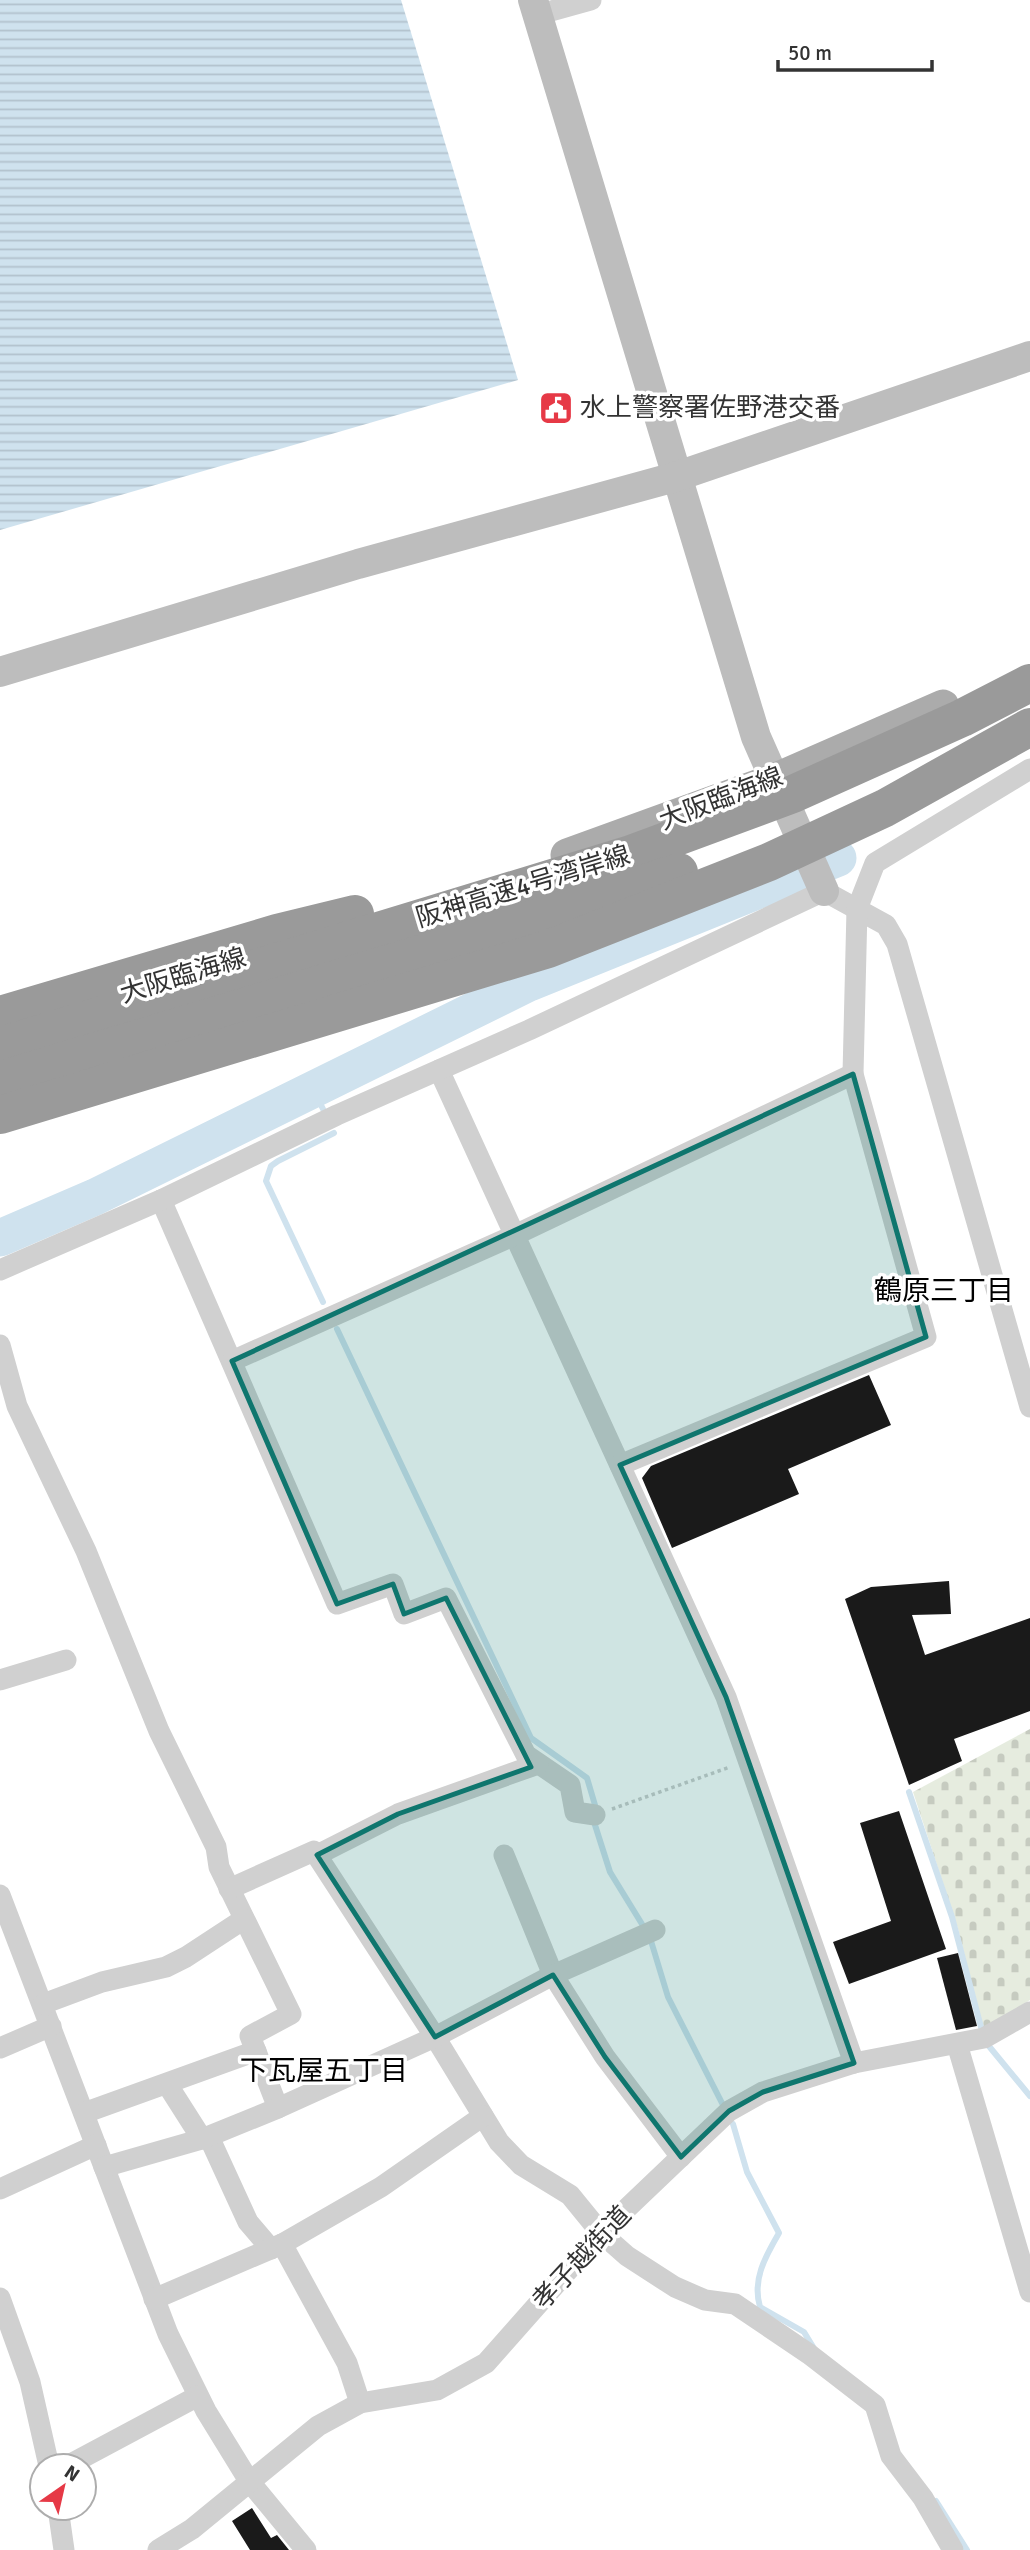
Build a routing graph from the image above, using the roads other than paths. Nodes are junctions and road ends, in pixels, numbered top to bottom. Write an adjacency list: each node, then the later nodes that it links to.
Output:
1 (590, 0): 2 (street)
2 (535, 8): 4 (street)
3 (1030, 356): 4 (street)
4 (675, 477): 6 (street); 13 (street)
5 (1030, 663): 13 (main road, 大阪臨海線)
6 (0, 672)
7 (1030, 684): 8 (highway, 阪神高速4号湾岸線)
8 (962, 718): 17 (highway); 19 (highway, 阪神高速4号湾岸線)
9 (1030, 719): 22 (highway, 阪神高速4号湾岸線)
10 (1030, 727): 24 (highway)
11 (1030, 733): 14 (main road)
12 (1030, 769): 16 (street)
13 (774, 780): 14 (street); 18 (main road, 大阪臨海線)
14 (799, 838): 15 (street); 23 (main road)
15 (824, 891): 16 (street); 20 (street)
16 (857, 909): 21 (street); 30 (street)
17 (0, 1015)
18 (0, 1030)
19 (0, 1046)
20 (439, 1070): 25 (street); 26 (street)
21 (853, 1074): 26 (street); 31 (street)
22 (0, 1080)
23 (0, 1100)
24 (0, 1115)
25 (161, 1200): 27 (street); 29 (street)
26 (515, 1235): 29 (street); 31 (street)
27 (0, 1270)
28 (0, 1345): 38 (street)
29 (232, 1361): 34 (street)
30 (1030, 1407)
31 (620, 1465): 51 (street)
32 (66, 1661): 33 (street)
33 (0, 1680)
34 (538, 1764): 35 (street); 37 (street)
35 (596, 1815)
36 (504, 1854): 43 (street)
37 (317, 1855): 38 (street); 47 (street)
38 (229, 1889): 40 (street)
39 (0, 1895): 42 (street)
40 (244, 1919): 44 (street); 50 (street)
41 (655, 1930): 43 (street)
42 (7, 1934): 44 (street)
43 (553, 1975): 47 (street); 58 (street)
44 (43, 2004): 46 (street)
45 (1030, 2012): 48 (street, 孝子越街道)
46 (51, 2026): 49 (street); 54 (street)
47 (435, 2037): 53 (street); 55 (street)
48 (957, 2043): 51 (street, 孝子越街道); 63 (street)
49 (0, 2048)
50 (256, 2051): 52 (street); 53 (street)
51 (854, 2063): 58 (street, 孝子越街道)
52 (167, 2084): 54 (street); 56 (street)
53 (278, 2108): 56 (street)
54 (84, 2113): 57 (street)
55 (483, 2116): 61 (street); 62 (street)
56 (206, 2138): 59 (street); 62 (street)
57 (96, 2145): 59 (street); 60 (street)
58 (681, 2157): 61 (street, 孝子越街道)
59 (104, 2167): 65 (street)
60 (0, 2189)
61 (601, 2233): 67 (street, 孝子越街道); 75 (street)
62 (276, 2247): 65 (street); 67 (street)
63 (1030, 2292)
64 (0, 2298): 68 (street)
65 (154, 2299): 66 (street)
66 (198, 2396): 69 (street); 70 (street)
67 (360, 2403): 70 (street, 孝子越街道)
68 (46, 2452)
69 (92, 2452)
70 (249, 2481): 73 (street, 孝子越街道); 74 (street)
71 (60, 2522): 72 (street)
72 (64, 2550)
73 (158, 2550)
74 (306, 2550)
75 (953, 2550)

